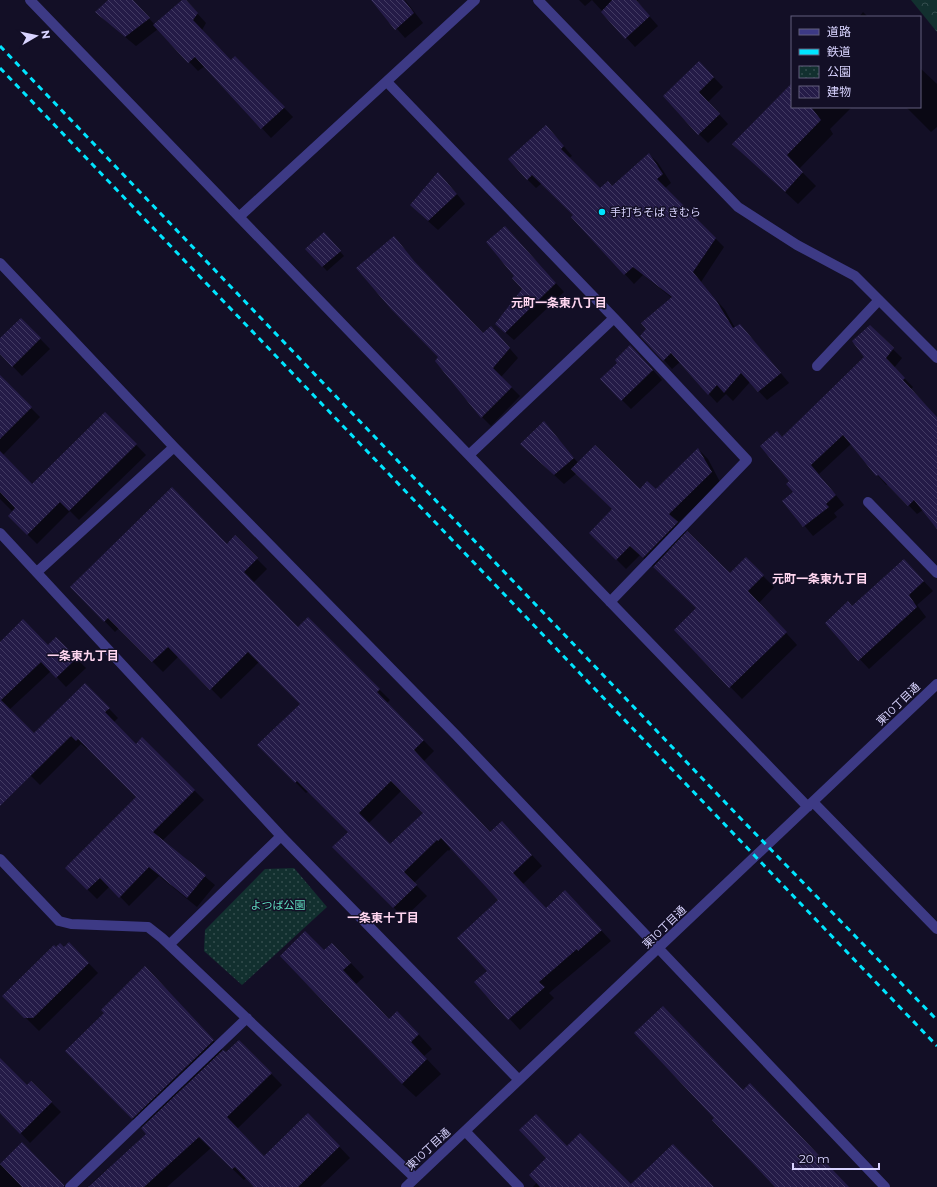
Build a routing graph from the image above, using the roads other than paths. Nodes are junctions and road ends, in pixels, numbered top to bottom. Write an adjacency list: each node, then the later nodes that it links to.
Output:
1 (30, 0): 5 (street)
2 (475, 0): 4 (street)
3 (538, 0): 7 (street)
4 (387, 82): 5 (street); 8 (street)
5 (239, 217): 12 (street)
6 (0, 262): 11 (street)
7 (880, 300): 9 (street); 10 (street)
8 (614, 318): 12 (street); 17 (street)
9 (937, 358)
10 (817, 366)
11 (174, 447): 15 (street); 24 (street)
12 (469, 455): 17 (street)
13 (868, 502): 16 (street)
14 (0, 533): 15 (street)
15 (37, 572): 20 (street)
16 (937, 573)
17 (610, 602): 19 (street)
18 (937, 684): 19 (street, 東10丁目通)
19 (810, 804): 22 (street); 24 (street, 東10丁目通)
20 (281, 836): 23 (street); 26 (street)
21 (0, 861): 23 (street)
22 (937, 929)
23 (170, 944): 25 (street)
24 (658, 949): 26 (street, 東10丁目通); 32 (street)
25 (247, 1018): 28 (street); 29 (street)
26 (519, 1080): 27 (street, 東10丁目通)
27 (465, 1131): 28 (street, 東10丁目通); 31 (street)
28 (415, 1178): 30 (street, 東10丁目通)
29 (70, 1187)
30 (406, 1187)
31 (519, 1187)
32 (885, 1187)

